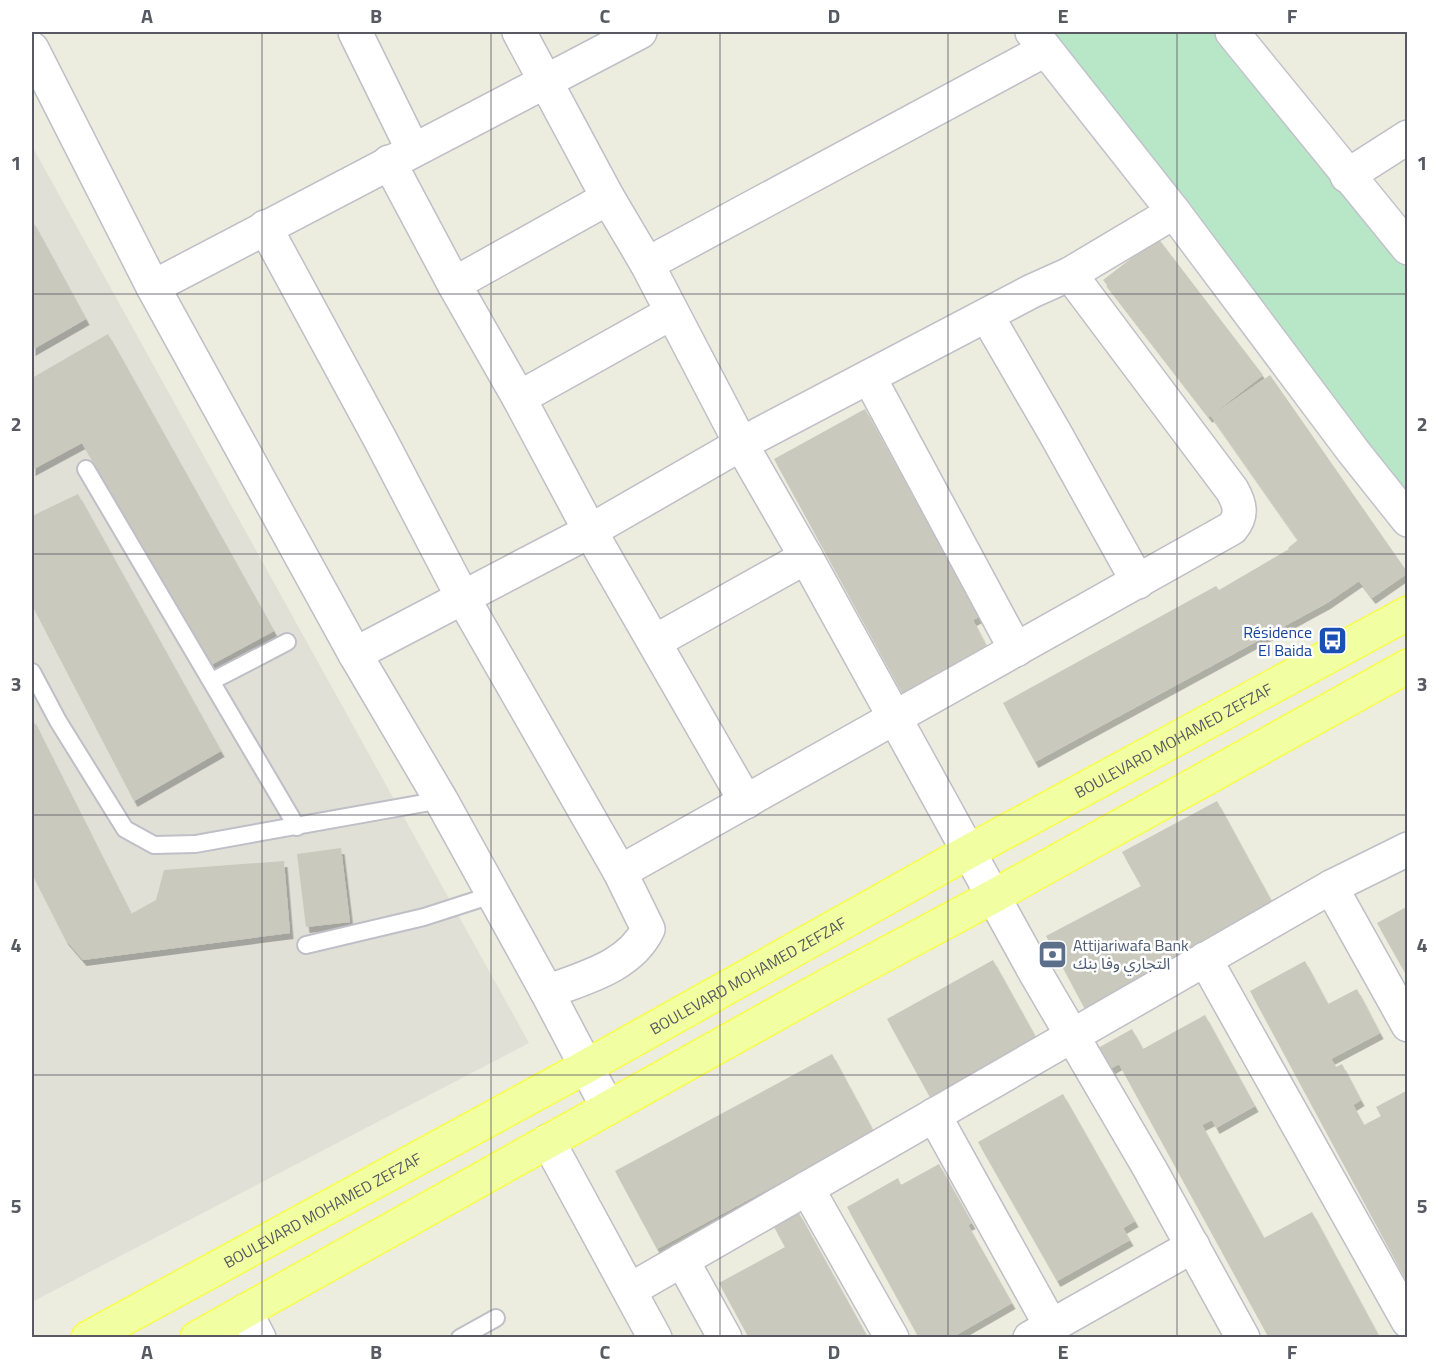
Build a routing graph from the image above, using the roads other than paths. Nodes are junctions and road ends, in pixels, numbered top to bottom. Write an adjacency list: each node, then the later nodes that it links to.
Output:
1 (355, 32): 9 (street)
2 (519, 32): 7 (street)
3 (640, 32): 7 (street)
4 (1232, 32): 10 (street)
5 (1038, 41): 12 (street); 15 (street)
6 (32, 49): 18 (street)
7 (546, 81): 9 (street); 11 (street)
8 (1407, 137): 10 (street)
9 (401, 156): 13 (street); 17 (street)
10 (1347, 176): 14 (street)
11 (608, 198): 15 (street); 17 (street)
12 (1174, 212): 16 (street); 25 (street)
13 (265, 227): 18 (street); 29 (street)
14 (1407, 248)
15 (647, 264): 19 (street)
16 (1070, 274): 20 (street); 28 (street)
17 (454, 284): 22 (street)
18 (153, 287): 34 (street)
19 (671, 313): 22 (street); 23 (street)
20 (987, 316): 21 (street); 28 (street)
21 (869, 377): 23 (street); 33 (street)
22 (519, 398): 26 (street)
23 (741, 444): 26 (street); 27 (street)
24 (86, 469): 37 (lane)
25 (1407, 520)
26 (590, 531): 29 (street); 32 (street)
27 (806, 557): 32 (street); 38 (street)
28 (1138, 582): 33 (street)
29 (463, 597): 34 (street); 44 (street)
30 (1407, 613): 43 (main road, BOULEVARD MOHAMED ZEFZAF)
31 (287, 642): 37 (lane)
32 (654, 642): 40 (street)
33 (1016, 650): 38 (street)
34 (355, 654): 39 (street)
35 (1407, 666): 47 (main road)
36 (32, 672): 41 (lane)
37 (212, 681): 41 (lane)
38 (896, 718): 40 (street); 43 (street)
39 (441, 800): 41 (lane); 46 (street)
40 (746, 802): 44 (street)
41 (297, 827)
42 (1407, 849): 45 (street)
43 (968, 852): 47 (street); 53 (main road, BOULEVARD MOHAMED ZEFZAF)
44 (620, 873): 50 (street)
45 (1331, 887): 49 (street); 51 (street)
46 (492, 895): 48 (lane); 50 (street)
47 (994, 896): 52 (street); 54 (main road)
48 (306, 945)
49 (1205, 960): 52 (street); 62 (street)
50 (547, 992): 53 (street)
51 (1407, 1025)
52 (1072, 1036): 55 (street); 58 (street)
53 (587, 1066): 54 (street); 65 (main road, BOULEVARD MOHAMED ZEFZAF)
54 (608, 1108): 56 (main road)
55 (934, 1116): 57 (street); 64 (street)
56 (548, 1141): 60 (street); 63 (main road)
57 (807, 1188): 59 (street); 70 (street)
58 (1193, 1246): 64 (street); 71 (street)
59 (682, 1260): 60 (street); 69 (street)
60 (630, 1290): 68 (street)
61 (496, 1318): 67 (lane)
62 (1407, 1321)
63 (252, 1324): 66 (main road)
64 (1040, 1332)
65 (88, 1338)
66 (197, 1338)
67 (460, 1338)
68 (655, 1338)
69 (725, 1338)
70 (892, 1338)
71 (1243, 1338)

